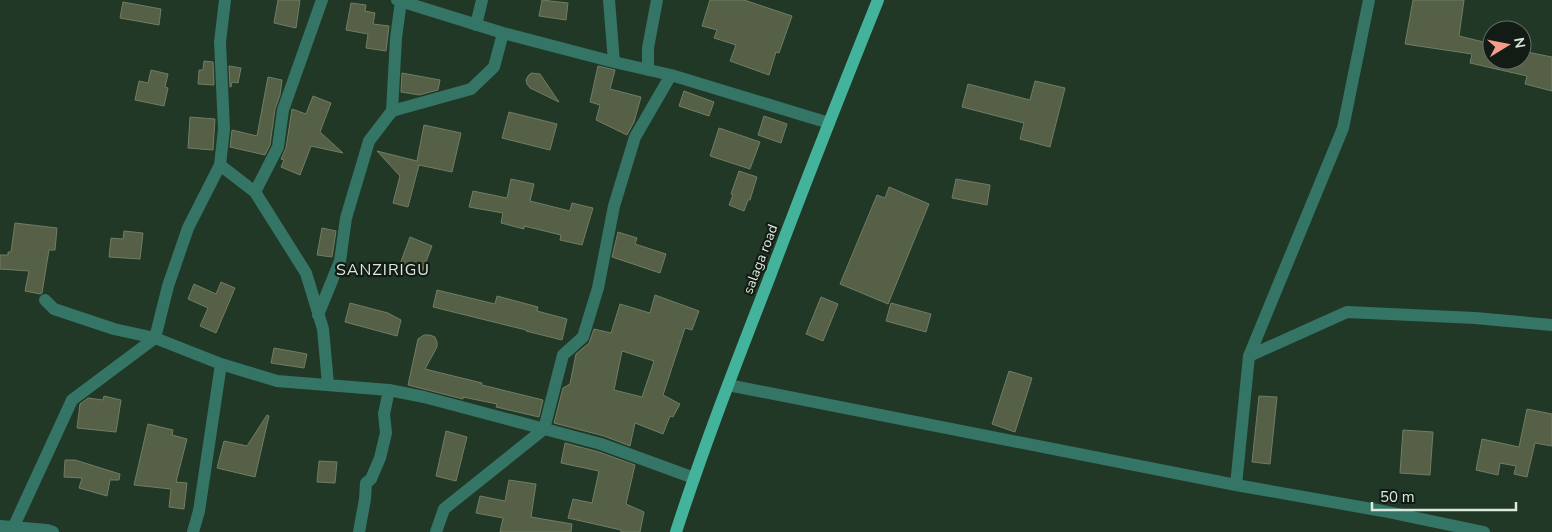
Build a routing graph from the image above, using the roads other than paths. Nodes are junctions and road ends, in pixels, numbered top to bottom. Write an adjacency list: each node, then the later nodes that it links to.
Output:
1 (225, 0): 16 (street)
2 (322, 0): 17 (street)
3 (482, 0): 9 (street)
4 (608, 0): 11 (street)
5 (657, 0): 12 (street)
6 (878, 0): 15 (main road, salaga road)
7 (1369, 0): 22 (street)
8 (399, 1): 9 (street); 14 (street)
9 (476, 25): 10 (street)
10 (503, 33): 11 (street); 14 (street)
11 (614, 62): 12 (street)
12 (648, 70): 13 (street)
13 (671, 75): 15 (street); 27 (street)
14 (392, 111): 19 (street)
15 (828, 123): 25 (main road, salaga road)
16 (220, 165): 17 (street); 21 (street)
17 (255, 192): 19 (street)
18 (45, 300): 21 (street)
19 (318, 315): 24 (street)
20 (1552, 324): 22 (street)
21 (155, 338): 23 (street); 31 (street)
22 (1249, 356): 29 (street)
23 (221, 364): 24 (street); 33 (street)
24 (328, 384): 26 (street)
25 (728, 385): 28 (main road, salaga road); 29 (street)
26 (389, 390): 27 (street); 34 (street)
27 (544, 429): 28 (street); 35 (street)
28 (694, 478): 36 (main road, salaga road)
29 (1236, 485): 37 (street)
30 (0, 526): 31 (street)
31 (13, 528): 32 (street)
32 (53, 532)
33 (193, 532)
34 (359, 532)
35 (436, 532)
36 (676, 532)
37 (1484, 532)

